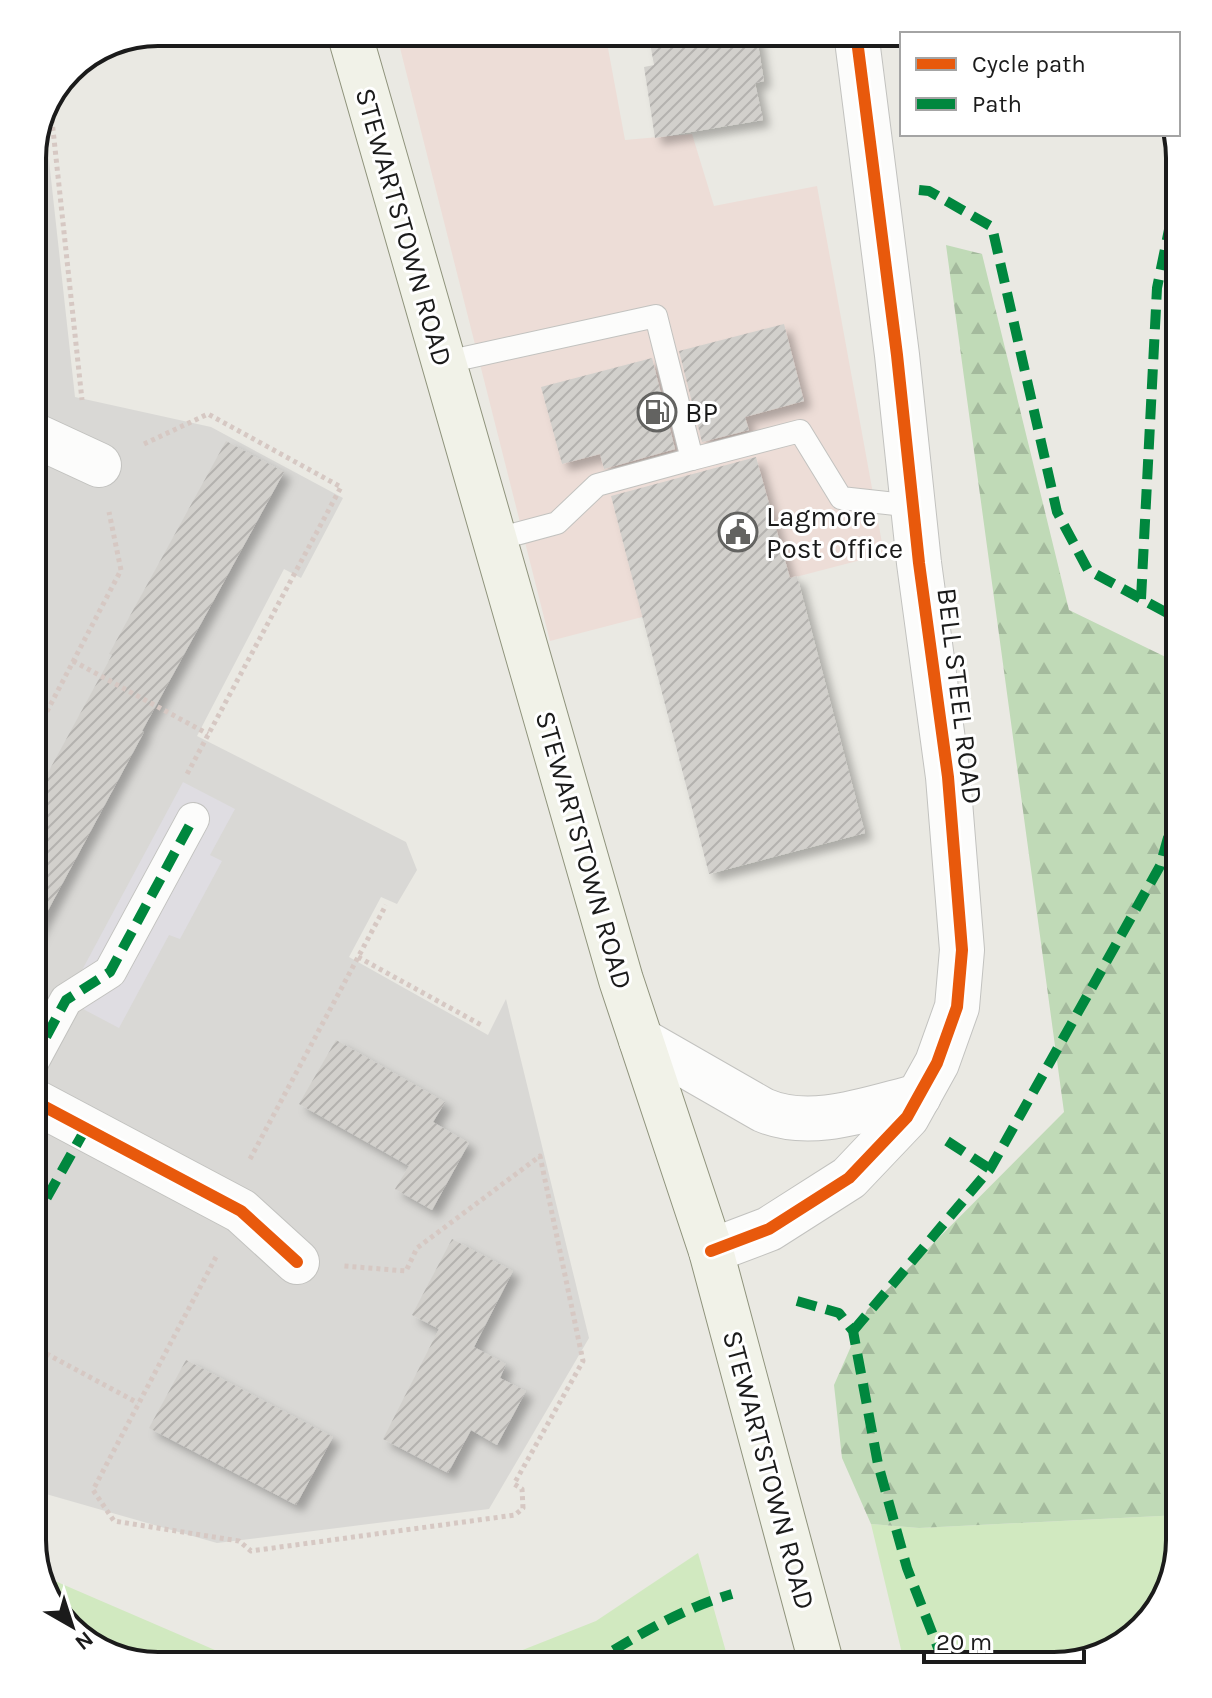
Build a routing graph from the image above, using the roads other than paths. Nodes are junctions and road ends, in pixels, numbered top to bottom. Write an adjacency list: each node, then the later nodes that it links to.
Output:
1 (353, 46): 3 (main road, STEWARTSTOWN ROAD)
2 (858, 46): 5 (street, BELL STEEL ROAD)
3 (442, 363): 4 (lane); 6 (main road, STEWARTSTOWN ROAD)
4 (692, 459): 5 (lane); 6 (lane)
5 (914, 506): 10 (street, BELL STEEL ROAD)
6 (494, 540): 9 (main road, STEWARTSTOWN ROAD)
7 (193, 819): 8 (street)
8 (46, 1037)
9 (641, 1040): 10 (street); 12 (main road, STEWARTSTOWN ROAD)
10 (919, 1096): 12 (street, BELL STEEL ROAD)
11 (46, 1107): 13 (street)
12 (711, 1251): 14 (main road, STEWARTSTOWN ROAD)
13 (297, 1262)
14 (818, 1652)

